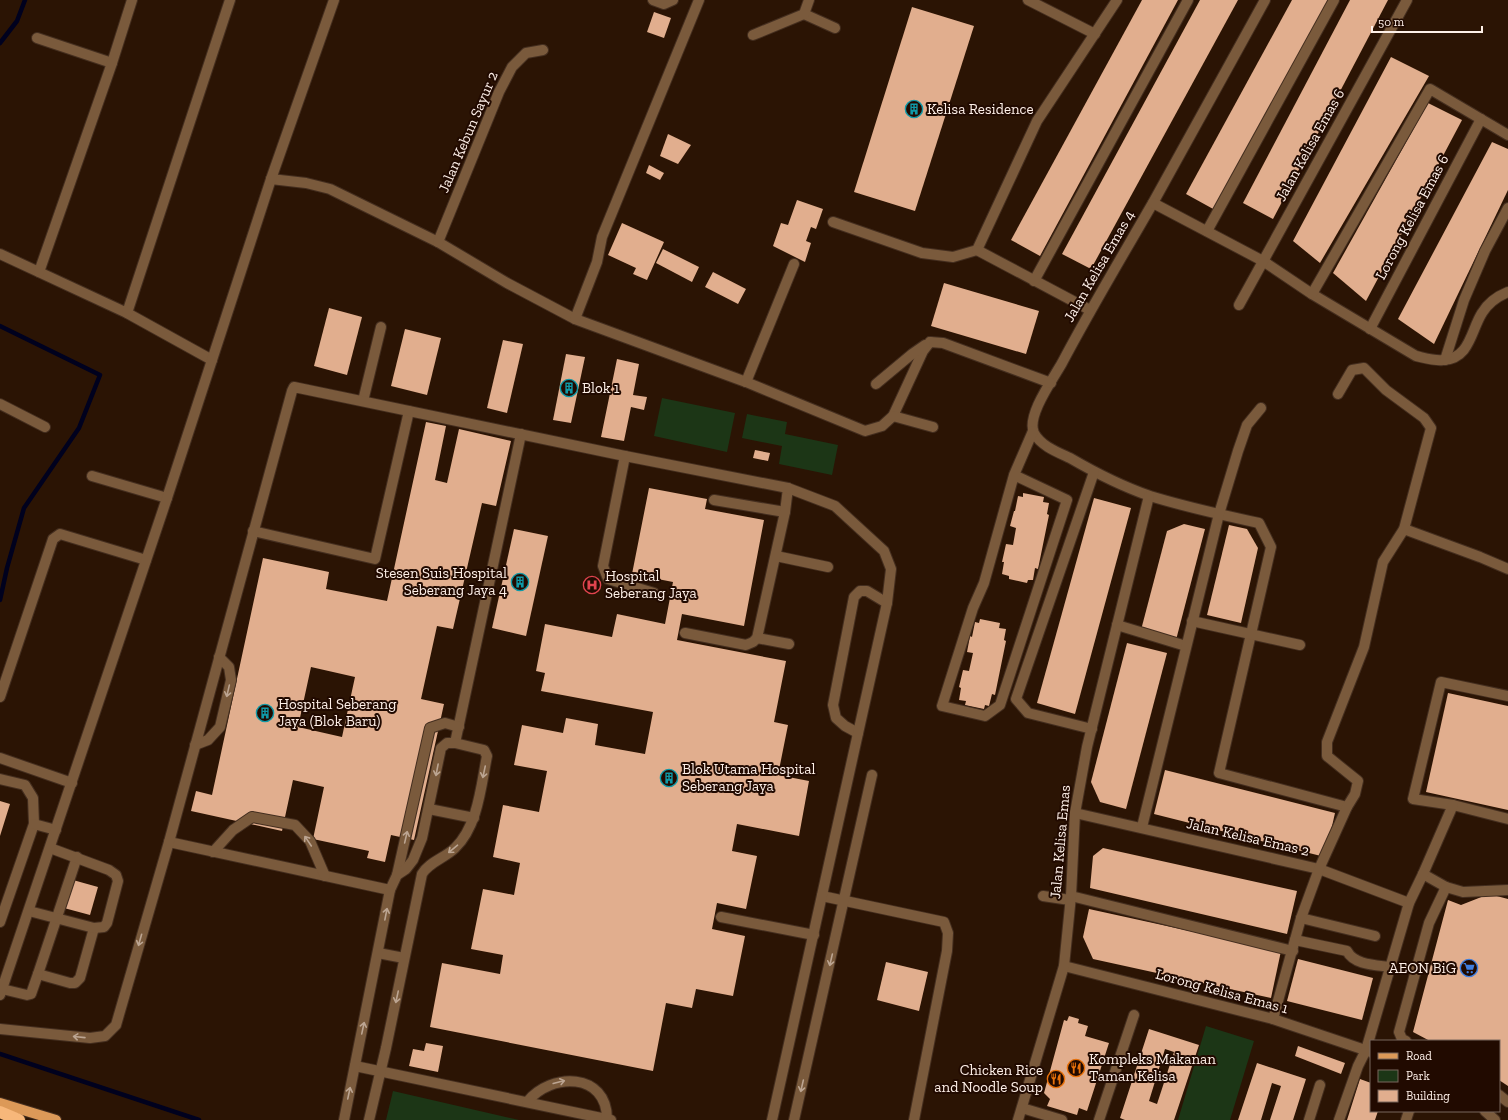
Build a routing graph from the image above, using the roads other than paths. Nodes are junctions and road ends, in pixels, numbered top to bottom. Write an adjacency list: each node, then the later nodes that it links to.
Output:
1 (132, 0): 20 (street)
2 (230, 0): 39 (street)
3 (334, 0): 23 (street)
4 (654, 0): 5 (street)
5 (673, 0)
6 (699, 0): 40 (street)
7 (809, 0): 14 (street)
8 (1028, 0): 16 (street)
9 (1117, 0): 16 (street)
10 (1188, 0): 34 (street)
11 (1265, 0): 24 (street, Jalan Kelisa Emas 4)
12 (1334, 0): 27 (street)
13 (1407, 0): 31 (street, Jalan Kelisa Emas 6)
14 (804, 14): 15 (street); 17 (street)
15 (835, 28)
16 (1095, 34): 29 (street)
17 (753, 35)
18 (37, 38): 20 (street)
19 (543, 50): 28 (street, Jalan Kebun Sayur 2)
20 (112, 63): 33 (street)
21 (1481, 119): 22 (street); 36 (street); 42 (street, Lorong Kelisa Emas 6)
22 (1508, 135)
23 (271, 179): 28 (street); 44 (street)
24 (1153, 203): 27 (street); 38 (street, Jalan Kelisa Emas 4)
25 (1508, 208): 45 (street)
26 (834, 222): 29 (street)
27 (1207, 231): 31 (street)
28 (438, 242): 40 (street)
29 (977, 250): 34 (street)
30 (0, 254): 33 (street)
31 (1264, 261): 36 (street); 37 (street, Jalan Kelisa Emas 6)
32 (794, 264): 46 (street)
33 (39, 272): 39 (street)
34 (1034, 281): 38 (street)
35 (1508, 292): 45 (street)
36 (1312, 294): 42 (street)
37 (1240, 305)
38 (1090, 310): 47 (street, Jalan Kelisa Emas 4)
39 (127, 313): 44 (street)
40 (575, 319): 46 (street)
41 (381, 327): 50 (street)
42 (1370, 329): 45 (street)
43 (930, 342): 47 (street); 48 (street); 54 (street)
44 (212, 360): 65 (street)
45 (1445, 360)
46 (746, 382): 54 (street)
47 (1051, 383): 57 (street, Jalan Kelisa Emas 4)
48 (876, 384)
49 (1338, 394): 69 (street)
50 (363, 402): 53 (street); 70 (street)
51 (0, 404): 55 (street)
52 (1261, 408): 68 (street)
53 (409, 411): 58 (street); 70 (street)
54 (893, 416): 56 (street)
55 (45, 427)
56 (933, 427)
57 (1033, 431): 60 (street); 61 (street, Jalan Kelisa Emas 4)
58 (522, 434): 59 (street); 88 (street)
59 (625, 456): 63 (street); 75 (street)
60 (1094, 472): 64 (street); 89 (street)
61 (1014, 475): 61 (street, Jalan Kelisa Emas 4)
62 (92, 476): 65 (street)
63 (788, 488): 67 (street); 76 (street)
64 (1149, 496): 68 (street); 78 (street, Jalan Kelisa Emas)
65 (168, 498): 72 (street)
66 (714, 500): 67 (street)
67 (785, 512): 71 (street)
68 (1219, 514): 77 (street); 80 (street)
69 (1404, 530): 74 (street); 98 (street)
70 (252, 531): 85 (street)
71 (776, 556): 73 (street); 81 (street)
72 (146, 560): 87 (street); 96 (street)
73 (828, 567)
74 (1508, 569)
75 (654, 593)
76 (887, 603): 90 (street); 90 (street)
77 (1192, 621): 80 (street); 84 (street)
78 (1118, 625): 84 (street); 89 (street, Jalan Kelisa Emas)
79 (685, 633): 81 (street)
80 (1251, 634): 83 (street); 98 (street)
81 (757, 638): 82 (street)
82 (789, 644)
83 (1300, 645)
84 (1186, 646): 104 (street)
85 (219, 657): 92 (street); 92 (street, one-way to 92)
86 (1508, 696): 97 (street)
87 (0, 697)
88 (459, 727): 91 (street); 112 (street, one-way to 88)
89 (1092, 729): 100 (street, Jalan Kelisa Emas)
90 (858, 733): 117 (street)
91 (455, 743): 99 (street, one-way to 99); 101 (street, one-way to 101)
92 (195, 745): 106 (street)
93 (0, 758): 96 (street)
94 (872, 775): 120 (street)
95 (0, 779): 103 (street)
96 (72, 784): 105 (street)
97 (1453, 805): 102 (street); 111 (street)
98 (1347, 807): 110 (street)
99 (429, 809): 101 (street); 112 (street)
100 (1075, 813): 104 (street, Jalan Kelisa Emas 2); 119 (street, Jalan Kelisa Emas)
101 (474, 818): 133 (street, one-way to 133)
102 (1508, 818)
103 (34, 824): 105 (street); 126 (street)
104 (1142, 827): 110 (street, Jalan Kelisa Emas 2)
105 (56, 830): 107 (street)
106 (169, 842): 108 (street); 140 (street, one-way to 140)
107 (50, 848): 109 (street); 122 (street)
108 (213, 852): 113 (street); 113 (street, one-way to 108)
109 (77, 857): 124 (street); 127 (street)
110 (1320, 869): 121 (street, Jalan Kelisa Emas 2); 125 (street)
111 (1423, 874): 114 (street); 121 (street)
112 (397, 875): 115 (street)
113 (325, 876): 115 (street)
114 (1446, 886): 116 (street); 142 (street)
115 (390, 890): 132 (street, one-way to 115)
116 (1508, 890)
117 (822, 896): 120 (street); 128 (street)
118 (1043, 896): 119 (street)
119 (1071, 898): 131 (street); 134 (street, Jalan Kelisa Emas)
120 (844, 901): 160 (street, one-way to 160); 161 (street)
121 (1409, 903): 135 (street)
122 (29, 911): 124 (street); 137 (street)
123 (721, 917): 128 (street)
124 (57, 918): 127 (street); 136 (street)
125 (1301, 918): 129 (street); 130 (street)
126 (0, 922)
127 (94, 928): 136 (street)
128 (814, 935): 159 (street)
129 (1375, 936)
130 (1295, 940): 131 (street); 135 (street)
131 (1293, 950): 139 (street)
132 (378, 953): 133 (street); 144 (street, one-way to 132)
133 (404, 958): 145 (street, one-way to 145)
134 (1064, 966): 139 (street, Lorong Kelisa Emas 1); 151 (street, Jalan Kelisa Emas)
135 (1390, 967): 141 (street)
136 (38, 974): 137 (street)
137 (1, 992)
138 (1134, 1015): 164 (street)
139 (1273, 1019): 143 (street, Lorong Kelisa Emas 1)
140 (0, 1029)
141 (1371, 1040)
142 (1404, 1040)
143 (1368, 1051): 166 (street)
144 (355, 1066): 145 (street); 156 (street, one-way to 144)
145 (381, 1071): 148 (street); 157 (street)
146 (1320, 1085): 165 (street)
147 (1500, 1096): 149 (street)
148 (527, 1102): 158 (street); 158 (street, one-way to 158)
149 (1508, 1102)
150 (0, 1103): 155 (main road)
151 (1022, 1108): 162 (street, Jalan Kelisa Emas); 163 (street)
152 (0, 1112): 154 (highway)
153 (1486, 1112): 167 (street)
154 (19, 1120)
155 (56, 1120)
156 (344, 1120)
157 (369, 1120)
158 (609, 1120)
159 (772, 1120)
160 (794, 1120)
161 (914, 1120)
162 (1018, 1120)
163 (1062, 1120)
164 (1099, 1120)
165 (1309, 1120)
166 (1339, 1120)
167 (1495, 1120)

